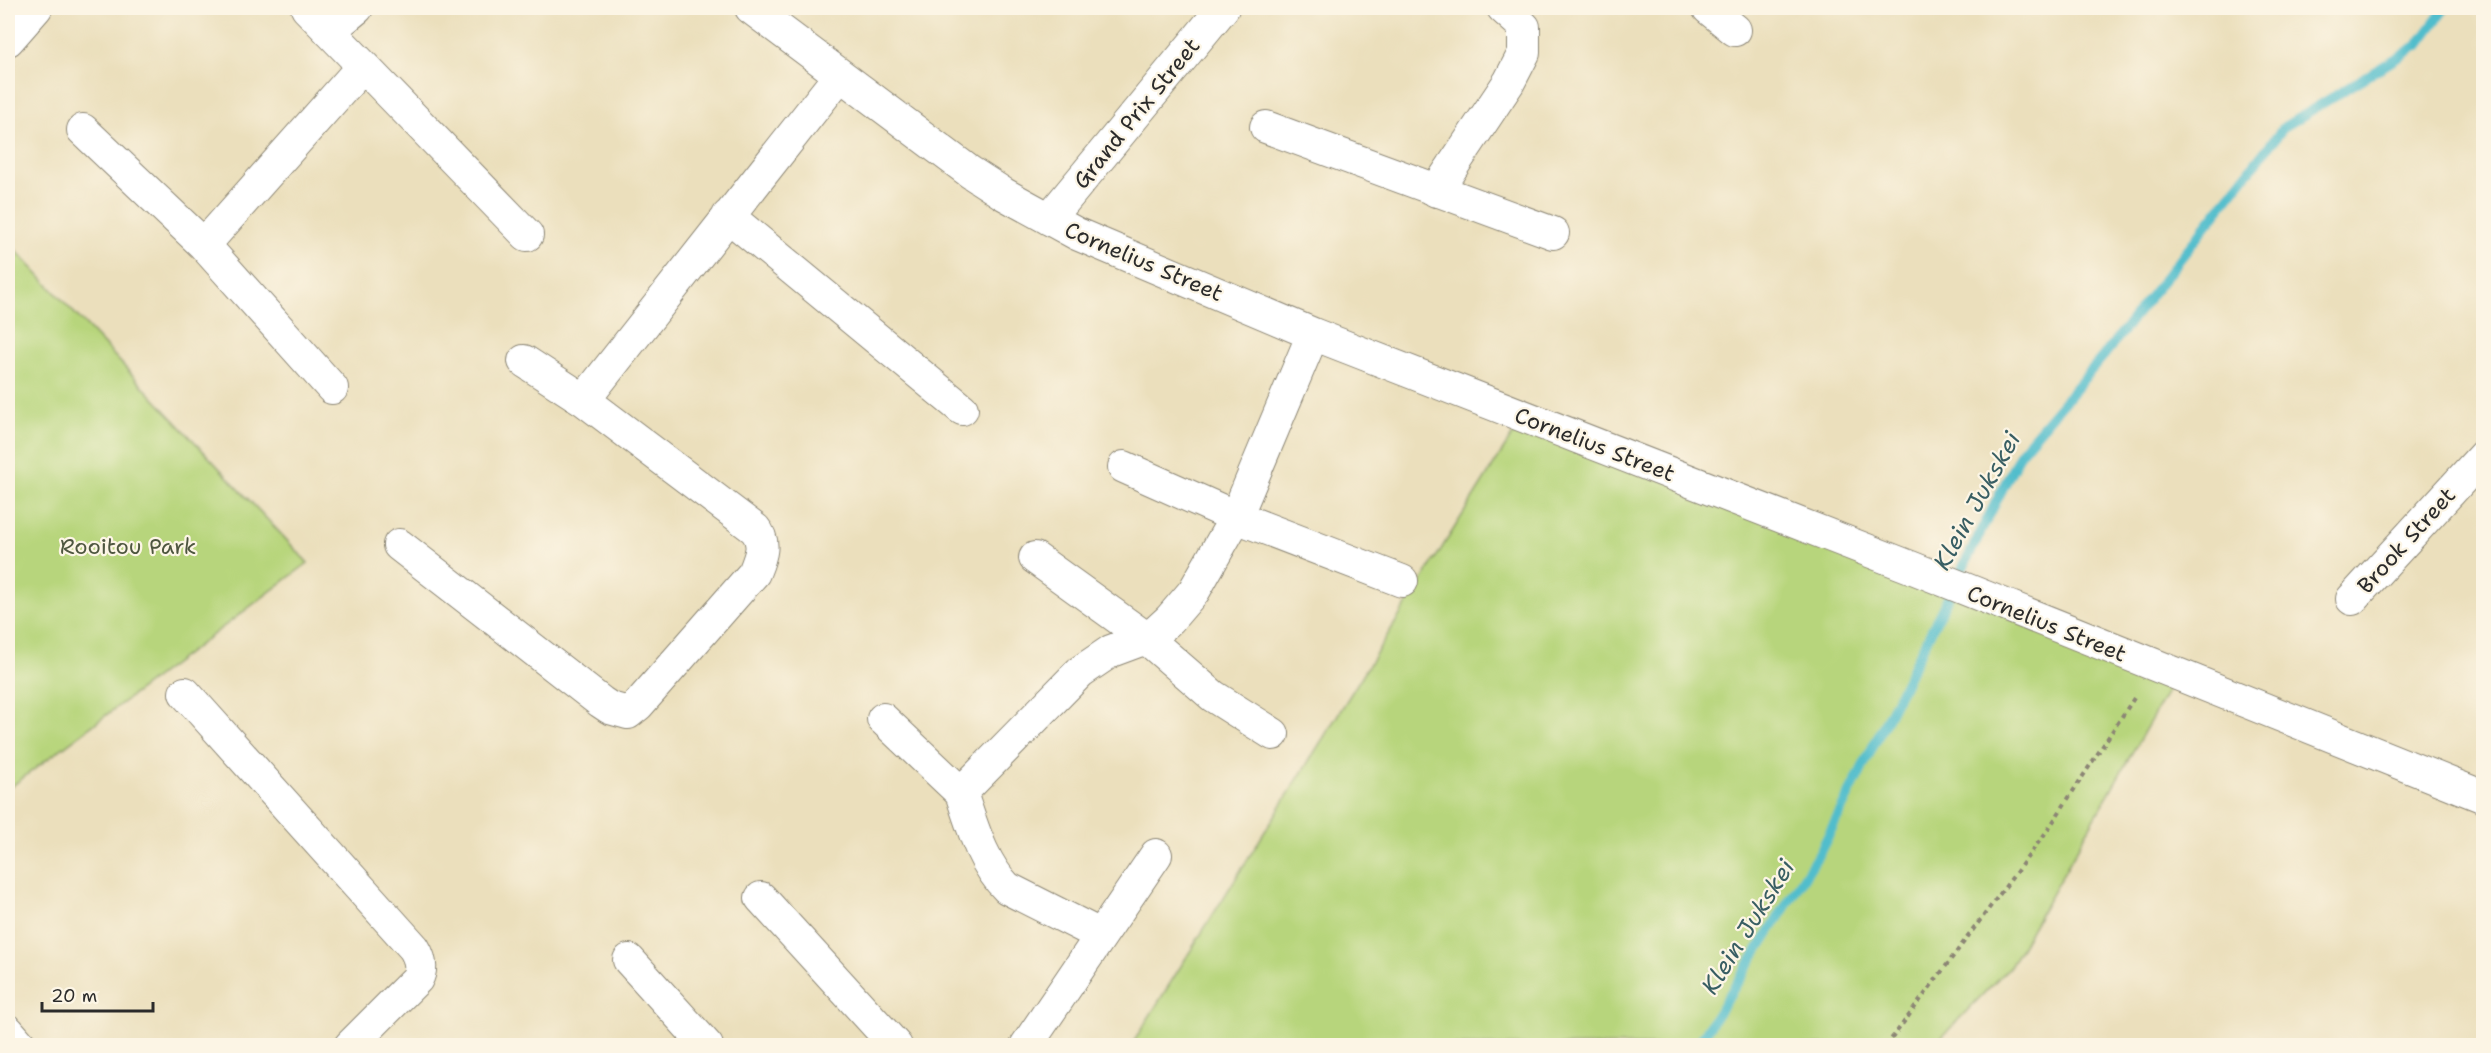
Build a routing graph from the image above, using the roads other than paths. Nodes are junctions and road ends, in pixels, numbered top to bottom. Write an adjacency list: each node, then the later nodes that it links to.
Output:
1 (36, 8): 10 (street)
2 (307, 8): 9 (street)
3 (357, 8): 9 (street)
4 (751, 8): 12 (street, Cornelius Street)
5 (1223, 8): 17 (street, Grand Prix Street)
6 (1503, 8): 15 (street)
7 (1708, 8): 8 (street)
8 (1735, 30)
9 (328, 31): 11 (street)
10 (8, 40)
11 (363, 66): 19 (street); 20 (street)
12 (840, 75): 16 (street); 17 (street, Cornelius Street)
13 (1266, 128): 15 (street)
14 (83, 130): 20 (street)
15 (1436, 191): 18 (street)
16 (728, 216): 24 (street); 25 (street)
17 (1049, 219): 21 (street, Cornelius Street)
18 (1553, 233)
19 (527, 235)
20 (204, 245): 23 (street)
21 (1313, 334): 28 (street); 38 (street, Cornelius Street)
22 (524, 361): 24 (street)
23 (332, 388)
24 (584, 400): 29 (street)
25 (962, 409)
26 (2484, 455): 32 (street, Brook Street)
27 (1124, 467): 28 (street)
28 (1236, 518): 31 (street); 33 (street)
29 (399, 545)
30 (1035, 558): 33 (street)
31 (1402, 581)
32 (2352, 599)
33 (1146, 638): 36 (street); 37 (street)
34 (185, 693): 45 (street)
35 (883, 719): 37 (street)
36 (1273, 734)
37 (961, 793): 41 (street)
38 (2484, 797)
39 (1156, 855): 41 (street)
40 (761, 898): 47 (street)
41 (1100, 935): 48 (street)
42 (629, 960): 46 (street)
43 (8, 1031): 44 (street)
44 (21, 1046)
45 (350, 1046)
46 (707, 1046)
47 (896, 1046)
48 (1026, 1046)

